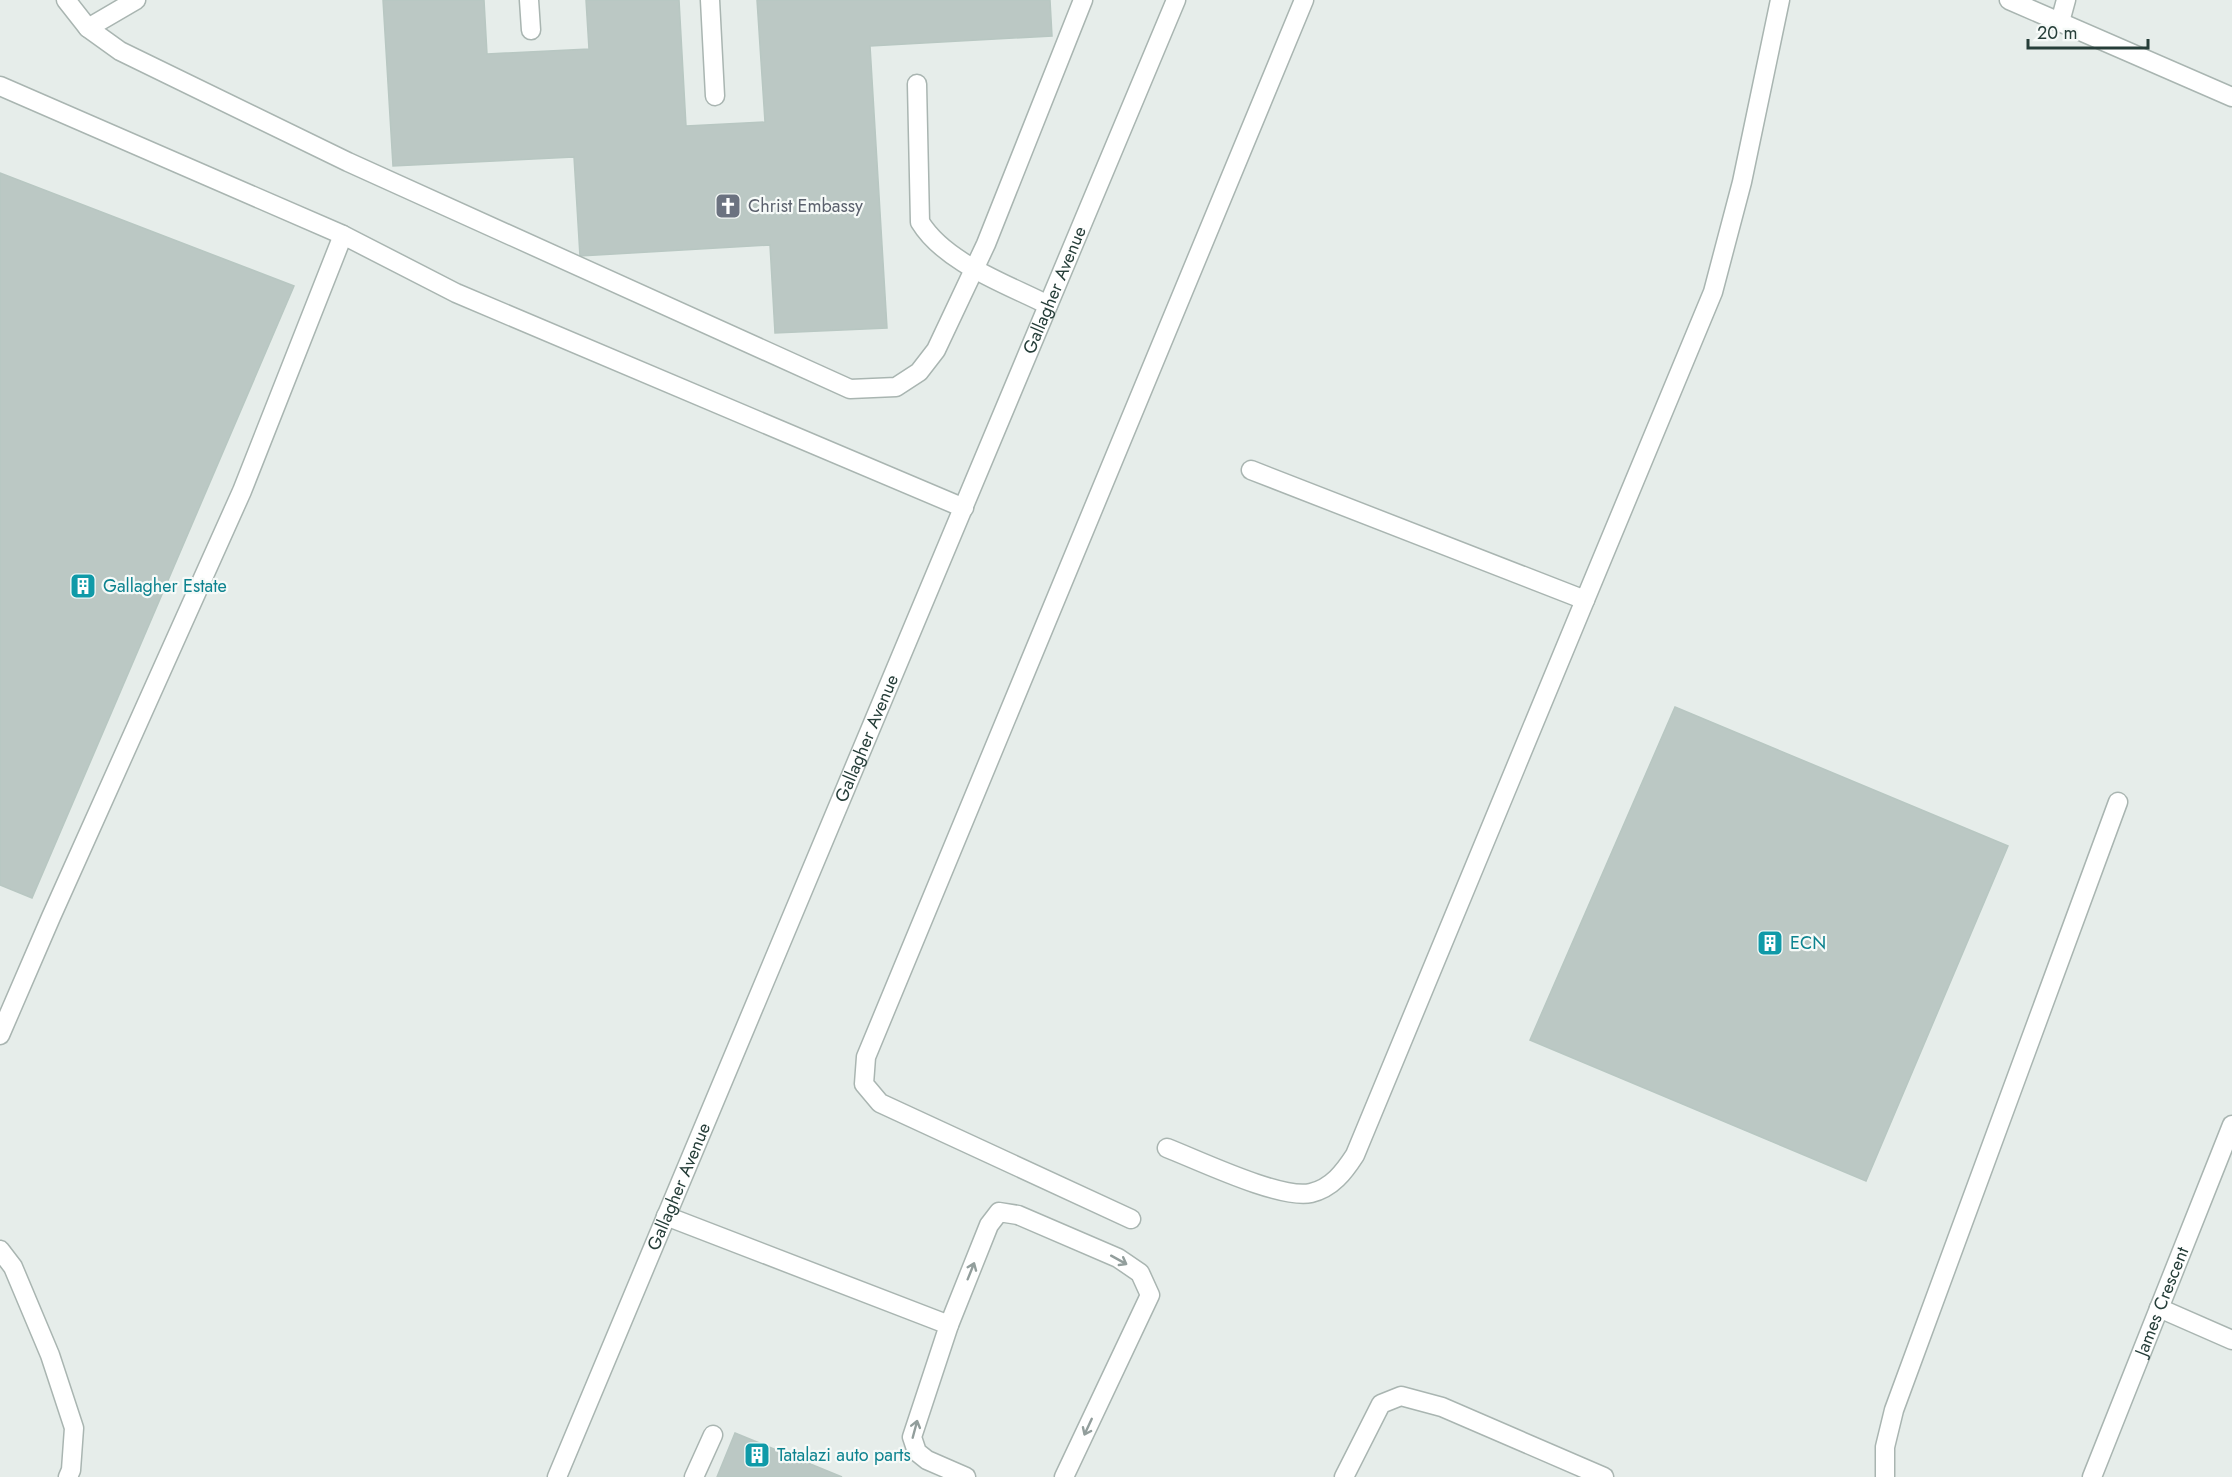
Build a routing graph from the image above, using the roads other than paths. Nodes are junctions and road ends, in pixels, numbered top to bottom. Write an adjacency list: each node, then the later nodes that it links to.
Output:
1 (66, 0): 12 (street)
2 (136, 0): 12 (street)
3 (529, 0): 13 (street)
4 (710, 0): 16 (street)
5 (1083, 0): 19 (street)
6 (1176, 0): 20 (street, Gallagher Avenue)
7 (1304, 0): 29 (street)
8 (1780, 0): 23 (street)
9 (2009, 0): 11 (street)
10 (2066, 0): 11 (street)
11 (2060, 22): 17 (street)
12 (88, 28): 19 (street)
13 (531, 30)
14 (917, 84): 19 (street)
15 (0, 86): 18 (street)
16 (715, 96)
17 (2232, 97)
18 (343, 235): 22 (street); 25 (street)
19 (975, 269): 20 (street)
20 (1048, 305): 22 (street, Gallagher Avenue)
21 (1251, 470): 23 (street)
22 (964, 508): 28 (street, Gallagher Avenue)
23 (1585, 600): 27 (street)
24 (2118, 802): 42 (street)
25 (0, 1035)
26 (2232, 1125): 31 (street, James Crescent)
27 (1167, 1148)
28 (666, 1216): 32 (street); 36 (street, Gallagher Avenue)
29 (1131, 1220)
30 (0, 1250): 35 (street)
31 (2159, 1308): 33 (street); 43 (street, James Crescent)
32 (949, 1325): 38 (street, one-way to 32); 39 (street, one-way to 39)
33 (2232, 1340)
34 (713, 1435): 37 (street)
35 (68, 1477)
36 (558, 1477)
37 (694, 1477)
38 (966, 1477)
39 (1064, 1477)
40 (1344, 1477): 41 (street)
41 (1604, 1477)
42 (1885, 1477)
43 (2092, 1477)

